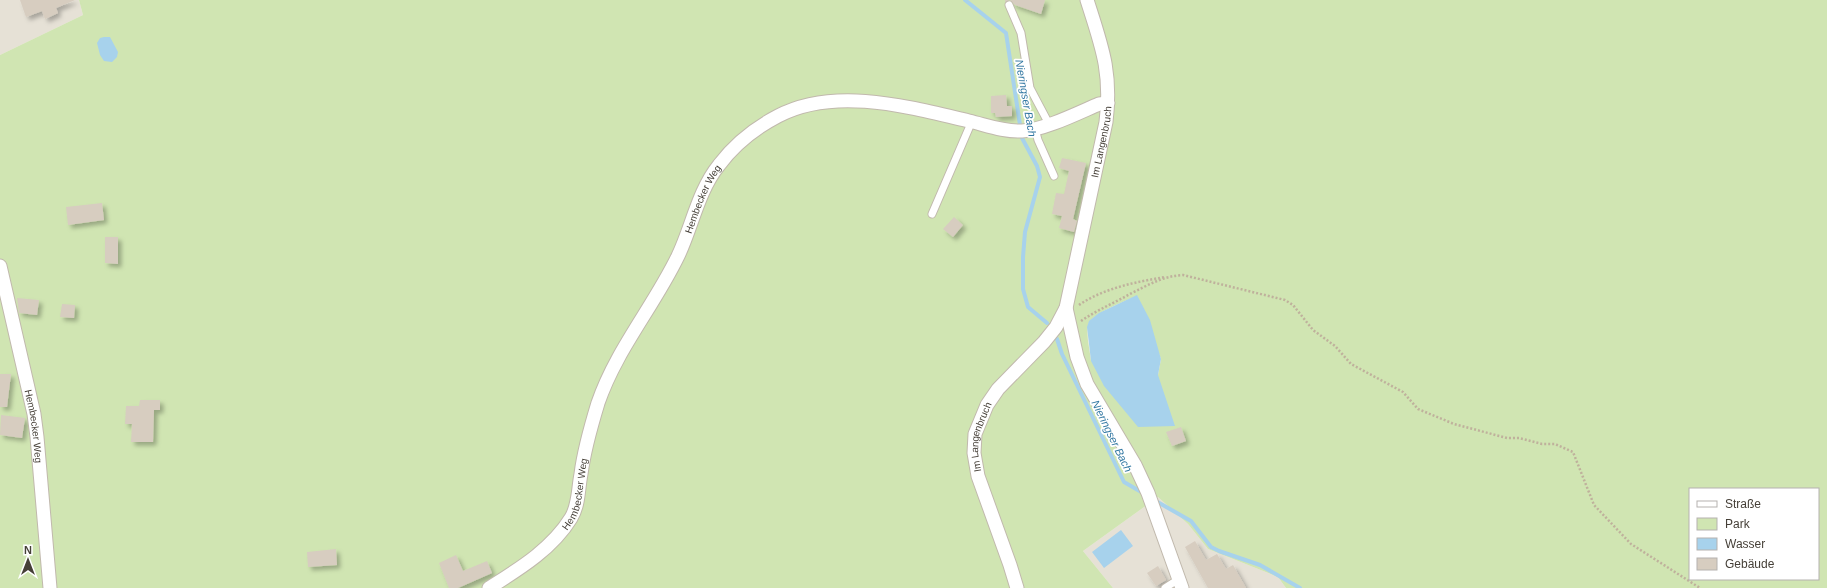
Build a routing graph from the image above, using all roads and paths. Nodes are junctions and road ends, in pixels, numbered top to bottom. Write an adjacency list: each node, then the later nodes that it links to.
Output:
1 (1087, 0): 3 (street, Im Langenbruch)
2 (1009, 5): 5 (lane)
3 (1108, 103): 5 (street); 11 (street, Im Langenbruch)
4 (972, 121): 6 (street, Hembecker Weg); 8 (lane); 15 (street, Hembecker Weg)
5 (1049, 124): 6 (street)
6 (1026, 130): 7 (lane)
7 (1054, 176)
8 (932, 214)
9 (0, 266): 14 (street, Hembecker Weg)
10 (1171, 276): 11 (path); 12 (path); 18 (path)
11 (1070, 308): 12 (street, Im Langenbruch); 16 (street, Im Langenbruch)
12 (1071, 329): 13 (street, Im Langenbruch)
13 (1181, 584): 17 (lane)
14 (50, 588)
15 (489, 588)
16 (1017, 588)
17 (1165, 588)
18 (1700, 588)

